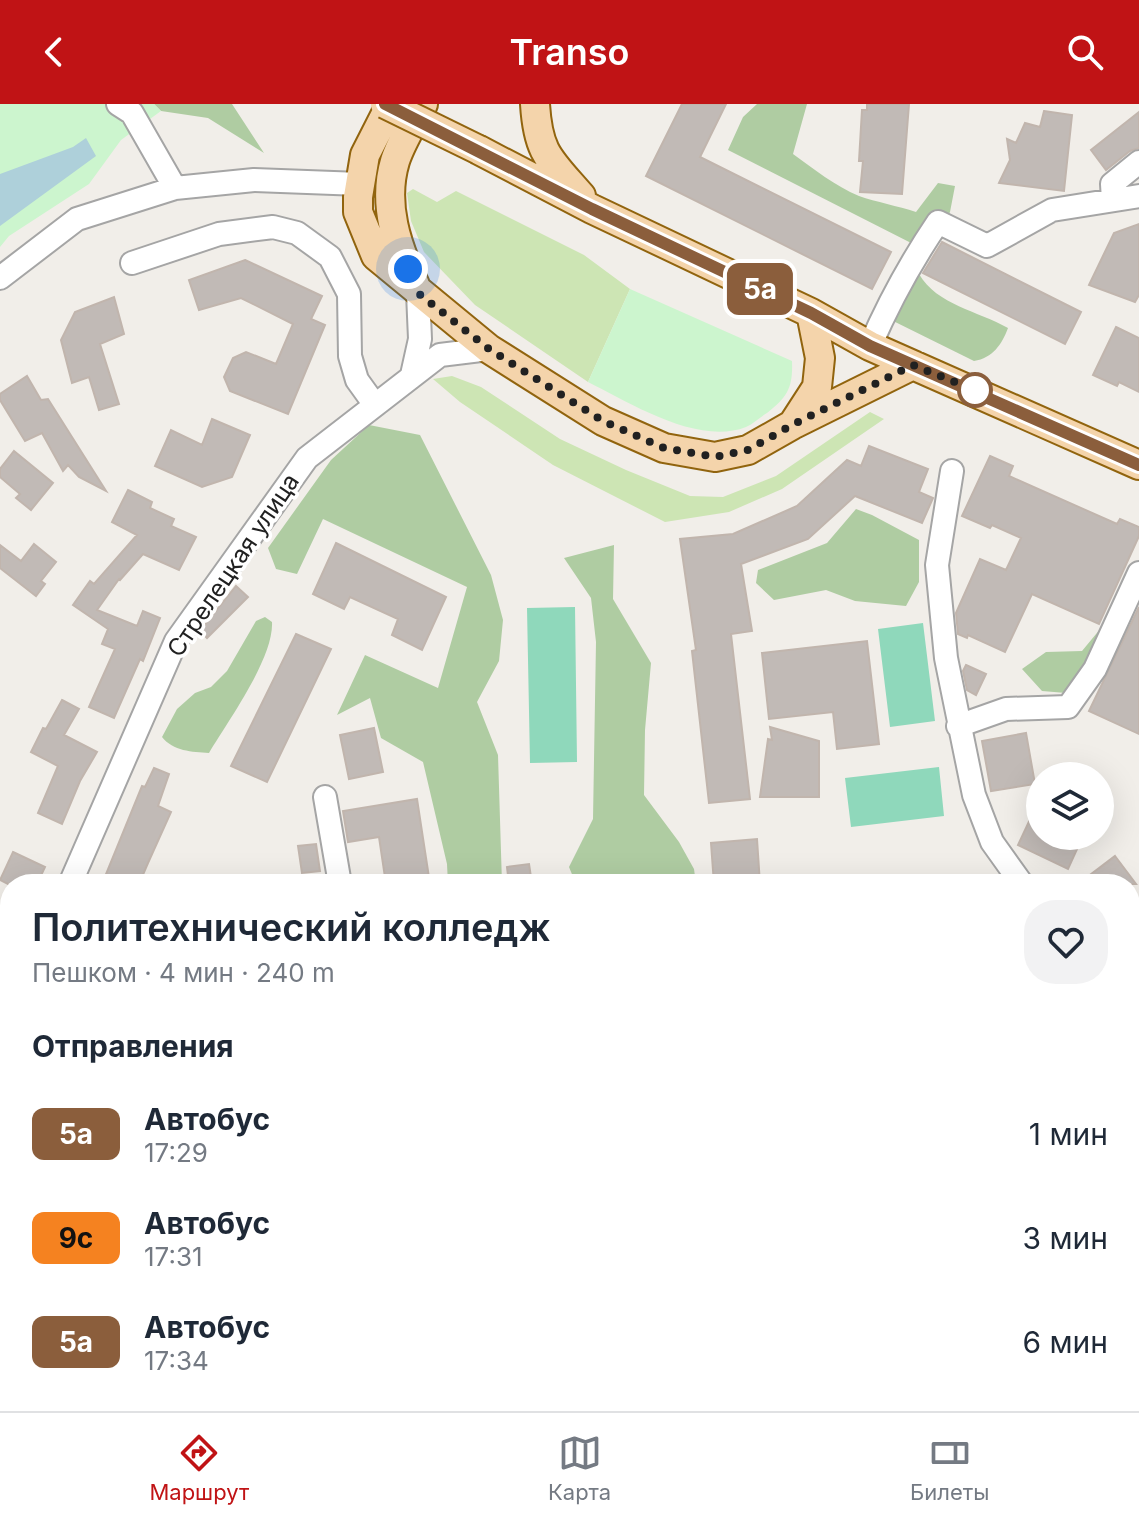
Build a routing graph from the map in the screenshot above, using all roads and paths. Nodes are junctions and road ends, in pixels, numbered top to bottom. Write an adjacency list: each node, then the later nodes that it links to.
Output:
1 (118, 104): 7 (street)
2 (388, 104): 6 (main road); 10 (main road, bridge)
3 (423, 104): 13 (main road)
4 (535, 104): 10 (main road)
5 (1139, 162): 9 (street)
6 (360, 184): 7 (street); 13 (main road)
7 (175, 188): 12 (street)
8 (1139, 196): 9 (street)
9 (1113, 200): 15 (street)
10 (592, 209): 14 (main road)
11 (132, 263): 19 (street)
12 (0, 278)
13 (418, 293): 16 (main road); 18 (street)
14 (811, 313): 15 (main road); 20 (main road)
15 (870, 346): 17 (main road)
16 (489, 349): 18 (street, Стрелецкая улица); 20 (main road)
17 (913, 365): 20 (main road); 21 (main road)
18 (412, 375): 19 (street, Стрелецкая улица)
19 (375, 405): 26 (street, Стрелецкая улица)
20 (792, 425)
21 (1139, 465)
22 (952, 471): 24 (street)
23 (1139, 573): 24 (street)
24 (958, 726): 28 (street)
25 (325, 797): 27 (street)
26 (74, 874)
27 (338, 874)
28 (1015, 874)

